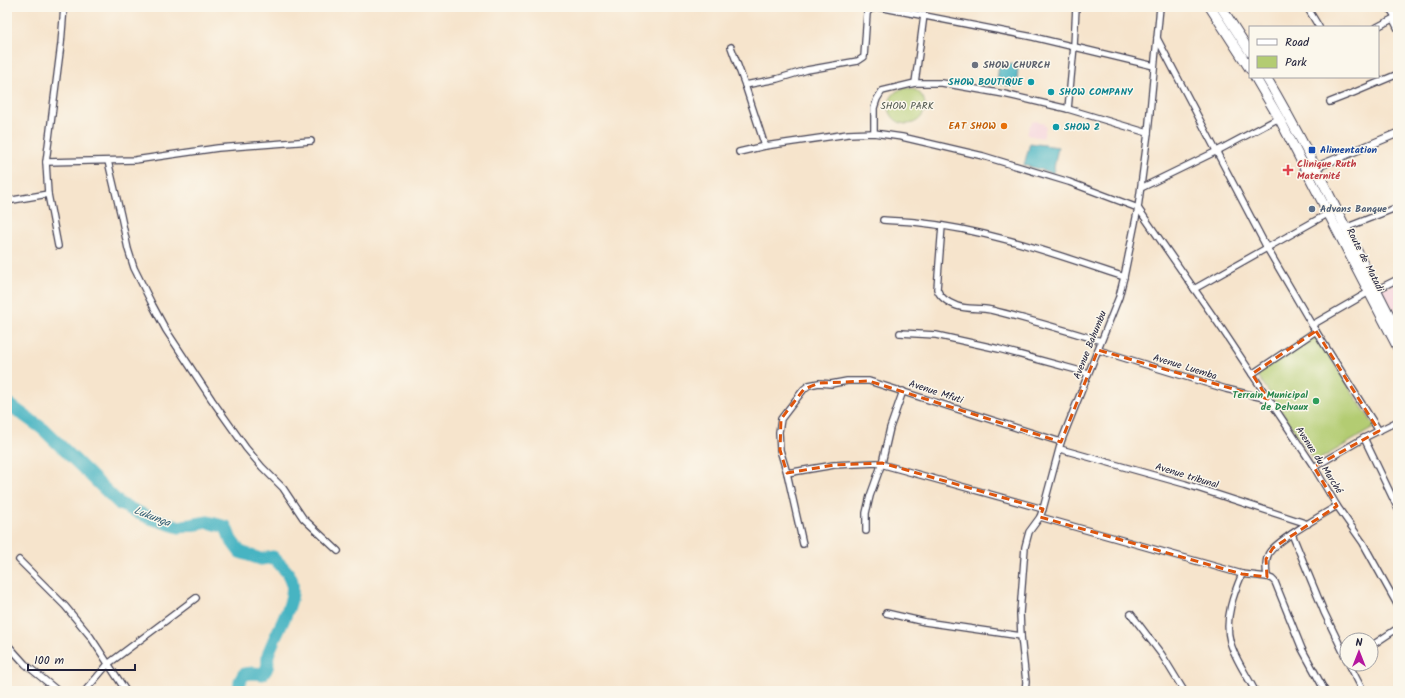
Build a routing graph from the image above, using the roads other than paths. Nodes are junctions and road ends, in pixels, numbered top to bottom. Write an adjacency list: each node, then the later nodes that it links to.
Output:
1 (64, 7): 36 (street)
2 (1076, 7): 15 (street)
3 (1160, 7): 13 (street, Avenue Bahumbu)
4 (1210, 7): 14 (main road)
5 (1221, 7): 14 (main road)
6 (1307, 7): 10 (street)
7 (1389, 7): 9 (street)
8 (924, 15): 15 (street); 23 (street); 24 (street)
9 (1396, 18): 11 (street); 12 (street)
10 (1318, 26)
11 (1379, 26)
12 (1398, 29)
13 (1157, 37): 18 (street, Avenue Bahumbu); 33 (street)
14 (1239, 43): 17 (main road); 19 (main road)
15 (1074, 46): 18 (street); 26 (street)
16 (731, 47): 24 (street)
17 (1249, 51)
18 (1154, 66): 29 (street, Avenue Bahumbu)
19 (1249, 67)
20 (1398, 74): 25 (street)
21 (1256, 78): 27 (main road, Route de Matadi)
22 (1267, 78): 37 (main road, Route de Matadi)
23 (914, 82): 26 (street); 28 (street)
24 (745, 85): 32 (street)
25 (1330, 102)
26 (1068, 109): 29 (street)
27 (1279, 118): 33 (street); 37 (main road, Route de Matadi)
28 (874, 133): 32 (street); 42 (street)
29 (1148, 133): 38 (street, Avenue Bahumbu)
30 (1398, 133): 37 (street)
31 (311, 141): 35 (street)
32 (765, 146): 34 (street)
33 (1217, 151): 38 (street); 48 (street)
34 (739, 152)
35 (108, 161): 36 (street); 80 (street)
36 (46, 162): 39 (street)
37 (1311, 169): 43 (main road, Route de Matadi); 46 (main road, Route de Matadi)
38 (1141, 188): 42 (street, Avenue Bahumbu)
39 (48, 194): 40 (street); 47 (street)
40 (7, 201)
41 (1398, 207): 46 (street)
42 (1138, 208): 49 (street, Avenue Bahumbu); 51 (street, Avenue du Marché)
43 (1329, 213): 48 (street); 52 (main road, Route de Matadi)
44 (883, 220): 45 (street)
45 (942, 226): 49 (street); 57 (street)
46 (1345, 228): 52 (main road, Route de Matadi)
47 (58, 246)
48 (1267, 248): 51 (street); 53 (street)
49 (1124, 277): 57 (street, Avenue Bahumbu)
50 (1398, 279): 52 (street)
51 (1194, 289): 61 (street, Avenue du Marché)
52 (1372, 291): 53 (street); 56 (main road, Route de Matadi)
53 (1312, 325): 54 (street)
54 (1316, 331): 61 (street); 65 (street)
55 (900, 333): 60 (street)
56 (1396, 334): 58 (main road, Route de Matadi)
57 (1101, 341): 59 (street, Avenue Bahumbu)
58 (1398, 348)
59 (1098, 350): 60 (street, Avenue Bahumbu); 63 (street, Avenue Luemba)
60 (1088, 373): 67 (street, Avenue Bahumbu)
61 (1252, 374): 63 (street, Avenue du Marché)
62 (903, 391): 67 (street, Avenue Mfuti); 69 (street); 71 (street, Avenue Mfuti)
63 (1268, 399): 70 (street, Avenue du Marché)
64 (1398, 421): 65 (street)
65 (1380, 430): 66 (street)
66 (1364, 438): 70 (street); 73 (street)
67 (1061, 442): 68 (street, Avenue Bahumbu)
68 (1060, 449): 74 (street, Avenue Bahumbu); 76 (street, Avenue tribunal)
69 (882, 463): 71 (street); 74 (street); 77 (street)
70 (1314, 467): 72 (street, Avenue du Marché)
71 (787, 473): 79 (street)
72 (1337, 506): 76 (street); 85 (street, Avenue du Marché)
73 (1398, 509)
74 (1043, 510): 75 (street, Avenue Bahumbu)
75 (1040, 517): 82 (street); 89 (street, Avenue Bahumbu)
76 (1308, 524): 78 (street)
77 (866, 531)
78 (1292, 534): 83 (street); 91 (street)
79 (803, 544)
80 (338, 551)
81 (19, 560): 93 (street)
82 (1242, 574): 83 (street); 100 (street)
83 (1267, 577): 101 (street)
84 (196, 598): 93 (street)
85 (1398, 606)
86 (886, 613): 89 (street)
87 (1131, 614): 99 (street)
88 (1398, 628): 90 (street)
89 (1021, 636): 98 (street, Avenue Bahumbu)
90 (1379, 641)
91 (1339, 643)
92 (7, 644): 95 (street)
93 (108, 664): 96 (street); 97 (street)
94 (1353, 672): 102 (street)
95 (58, 691)
96 (86, 691)
97 (126, 691)
98 (1025, 691)
99 (1184, 691)
100 (1255, 691)
101 (1325, 691)
102 (1363, 691)

